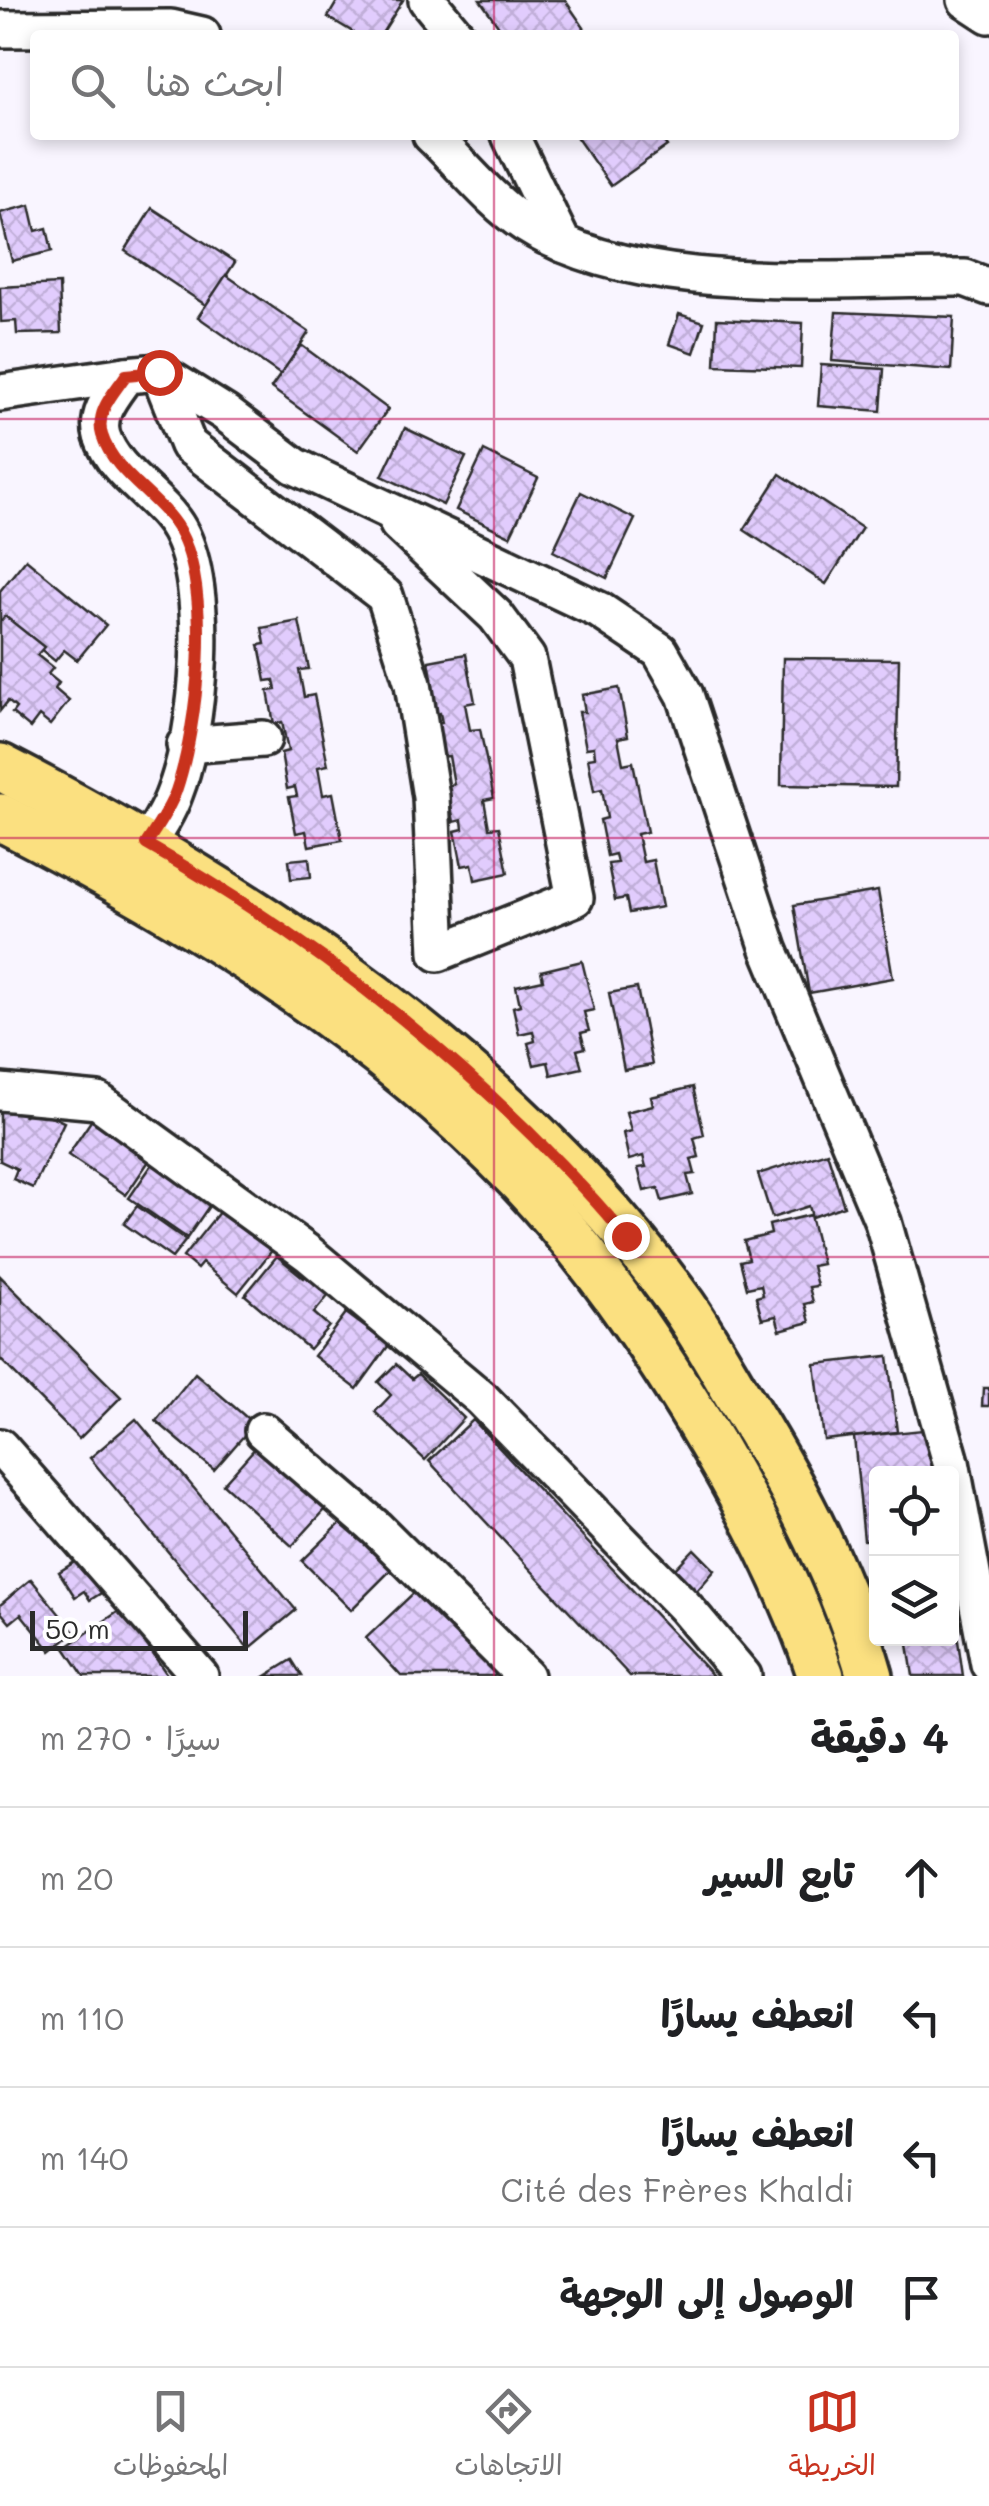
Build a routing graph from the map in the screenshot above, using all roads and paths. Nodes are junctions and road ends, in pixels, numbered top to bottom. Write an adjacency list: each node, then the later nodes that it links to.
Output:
1 (427, 0): 6 (street)
2 (966, 0): 3 (street)
3 (989, 15)
4 (0, 30): 5 (street)
5 (180, 30)
6 (452, 30)
7 (436, 140): 9 (street)
8 (512, 140): 9 (street)
9 (563, 244): 10 (street)
10 (989, 287)
11 (143, 374): 12 (street); 13 (street); 13 (street); 15 (street)
12 (0, 393)
13 (375, 502): 22 (street)
14 (262, 739): 15 (street)
15 (186, 745): 18 (street)
16 (0, 768): 18 (main road)
17 (0, 817): 18 (main road)
18 (135, 863): 26 (main road); 27 (main road)
19 (0, 1092): 25 (street)
20 (263, 1430): 24 (street)
21 (0, 1447): 23 (street)
22 (989, 1664)
23 (200, 1676)
24 (525, 1676)
25 (743, 1676)
26 (821, 1676)
27 (870, 1676)

